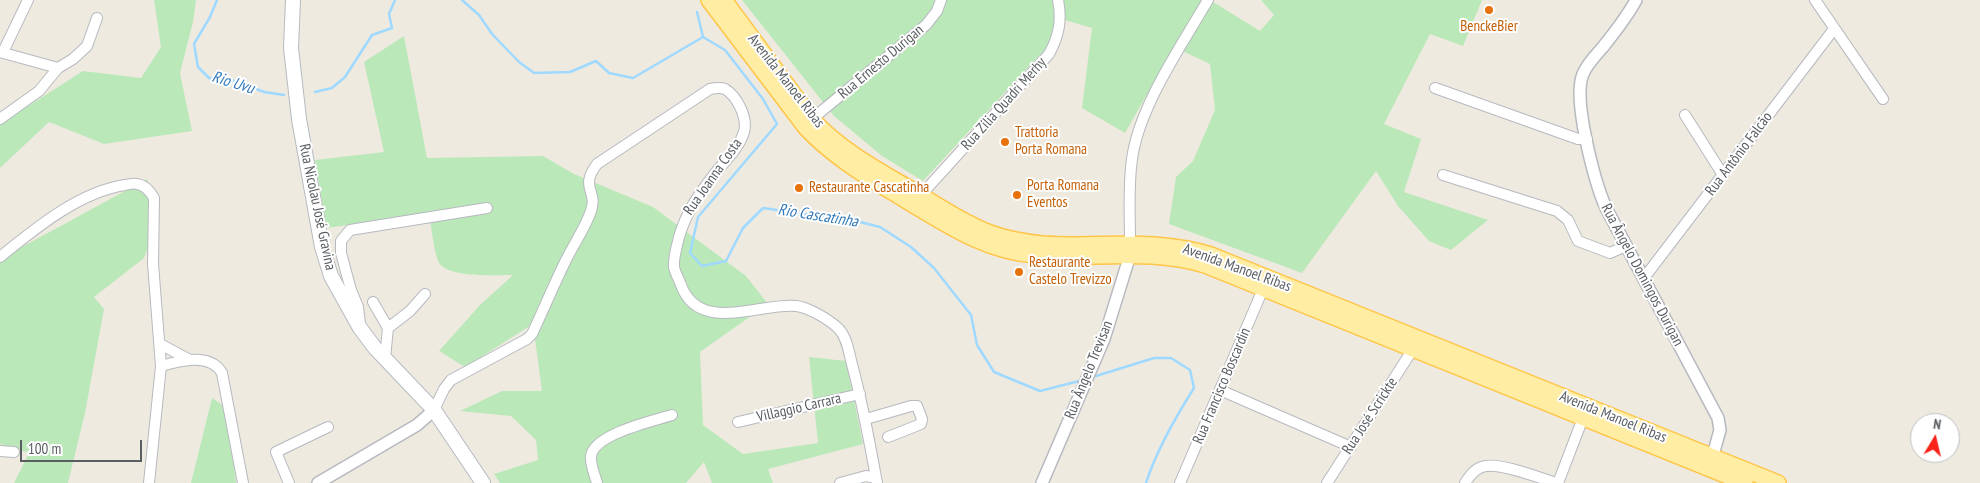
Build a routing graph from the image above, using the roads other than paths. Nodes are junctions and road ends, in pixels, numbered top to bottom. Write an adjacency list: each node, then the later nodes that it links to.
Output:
1 (28, 0): 12 (street)
2 (293, 0): 35 (main road, Rua Nicolau José Gravina)
3 (709, 0): 18 (main road, Avenida Manoel Ribas)
4 (724, 0): 18 (main road, Avenida Manoel Ribas)
5 (940, 0): 18 (street, Rua Ernesto Durigan)
6 (1058, 0): 23 (street, Rua Zília Quadri Merhy)
7 (1208, 0): 26 (street)
8 (1636, 0): 19 (street, Rua Ângelo Domingos Durigan)
9 (1815, 0): 11 (street)
10 (97, 18): 13 (street)
11 (1834, 29): 15 (street); 21 (street, Rua Antônio Falcão)
12 (2, 52): 13 (street)
13 (58, 68): 17 (street)
14 (1435, 88): 19 (street)
15 (1883, 99)
16 (1685, 115): 21 (street)
17 (0, 119)
18 (809, 123): 22 (main road, Avenida Manoel Ribas); 23 (main road, Avenida Manoel Ribas)
19 (1587, 138): 25 (street, Rua Ângelo Domingos Durigan)
20 (1443, 175): 25 (street)
21 (1723, 175): 30 (street, Rua Antônio Falcão)
22 (893, 193): 23 (main road); 26 (main road, Avenida Manoel Ribas)
23 (921, 196): 26 (main road, Avenida Manoel Ribas)
24 (487, 208): 35 (street)
25 (1626, 246): 30 (street, Rua Ângelo Domingos Durigan)
26 (1130, 249): 28 (main road, Avenida Manoel Ribas); 29 (main road, Avenida Manoel Ribas); 67 (street, Rua Ângelo Trevisan)
27 (0, 257): 38 (street)
28 (1219, 271): 29 (main road); 31 (main road, Avenida Manoel Ribas)
29 (1252, 271): 32 (main road, Avenida Manoel Ribas)
30 (1644, 278): 57 (street, Rua Ângelo Domingos Durigan)
31 (1263, 288): 32 (main road); 37 (main road, Avenida Manoel Ribas); 42 (street, Rua Francisco Boscardin)
32 (1297, 289): 37 (main road, Avenida Manoel Ribas)
33 (425, 294): 36 (street)
34 (372, 302): 36 (street)
35 (360, 328): 39 (main road, Rua Nicolau José Gravina)
36 (388, 328): 39 (street)
37 (1411, 342): 44 (main road, Avenida Manoel Ribas); 45 (main road, Avenida Manoel Ribas); 54 (street, Rua José Scrickte)
38 (160, 344): 40 (street); 41 (street)
39 (385, 358): 46 (main road, Rua Nicolau José Gravina)
40 (188, 359): 41 (street); 60 (street)
41 (161, 366): 59 (street)
42 (1220, 390): 54 (street); 68 (street, Rua Francisco Boscardin)
43 (860, 394): 46 (street, Rua Joanna Costa); 49 (street, Rua Joanna Costa); 51 (street, Villaggio Carrara)
44 (1537, 399): 45 (main road); 48 (main road, Avenida Manoel Ribas)
45 (1573, 400): 50 (main road, Avenida Manoel Ribas)
46 (434, 410): 62 (street); 63 (main road, Rua Nicolau José Gravina)
47 (672, 415): 65 (street)
48 (1583, 418): 50 (main road); 57 (main road, Avenida Manoel Ribas); 71 (street)
49 (866, 419): 53 (street); 58 (street, Rua Joanna Costa)
50 (1620, 419): 57 (main road, Avenida Manoel Ribas)
51 (738, 422)
52 (328, 427): 61 (street)
53 (888, 437)
54 (1351, 447): 69 (street, Rua José Scrickte)
55 (0, 451): 56 (street)
56 (14, 452)
57 (1711, 463): 72 (main road, Avenida Manoel Ribas); 73 (main road, Avenida Manoel Ribas)
58 (877, 480): 66 (street)
59 (148, 483)
60 (243, 483)
61 (289, 483)
62 (318, 483)
63 (484, 483): 64 (main road)
64 (490, 483)
65 (597, 483)
66 (840, 483)
67 (1042, 483)
68 (1180, 483)
69 (1327, 483)
70 (1465, 483): 71 (street)
71 (1557, 483)
72 (1744, 483)
73 (1778, 483)

